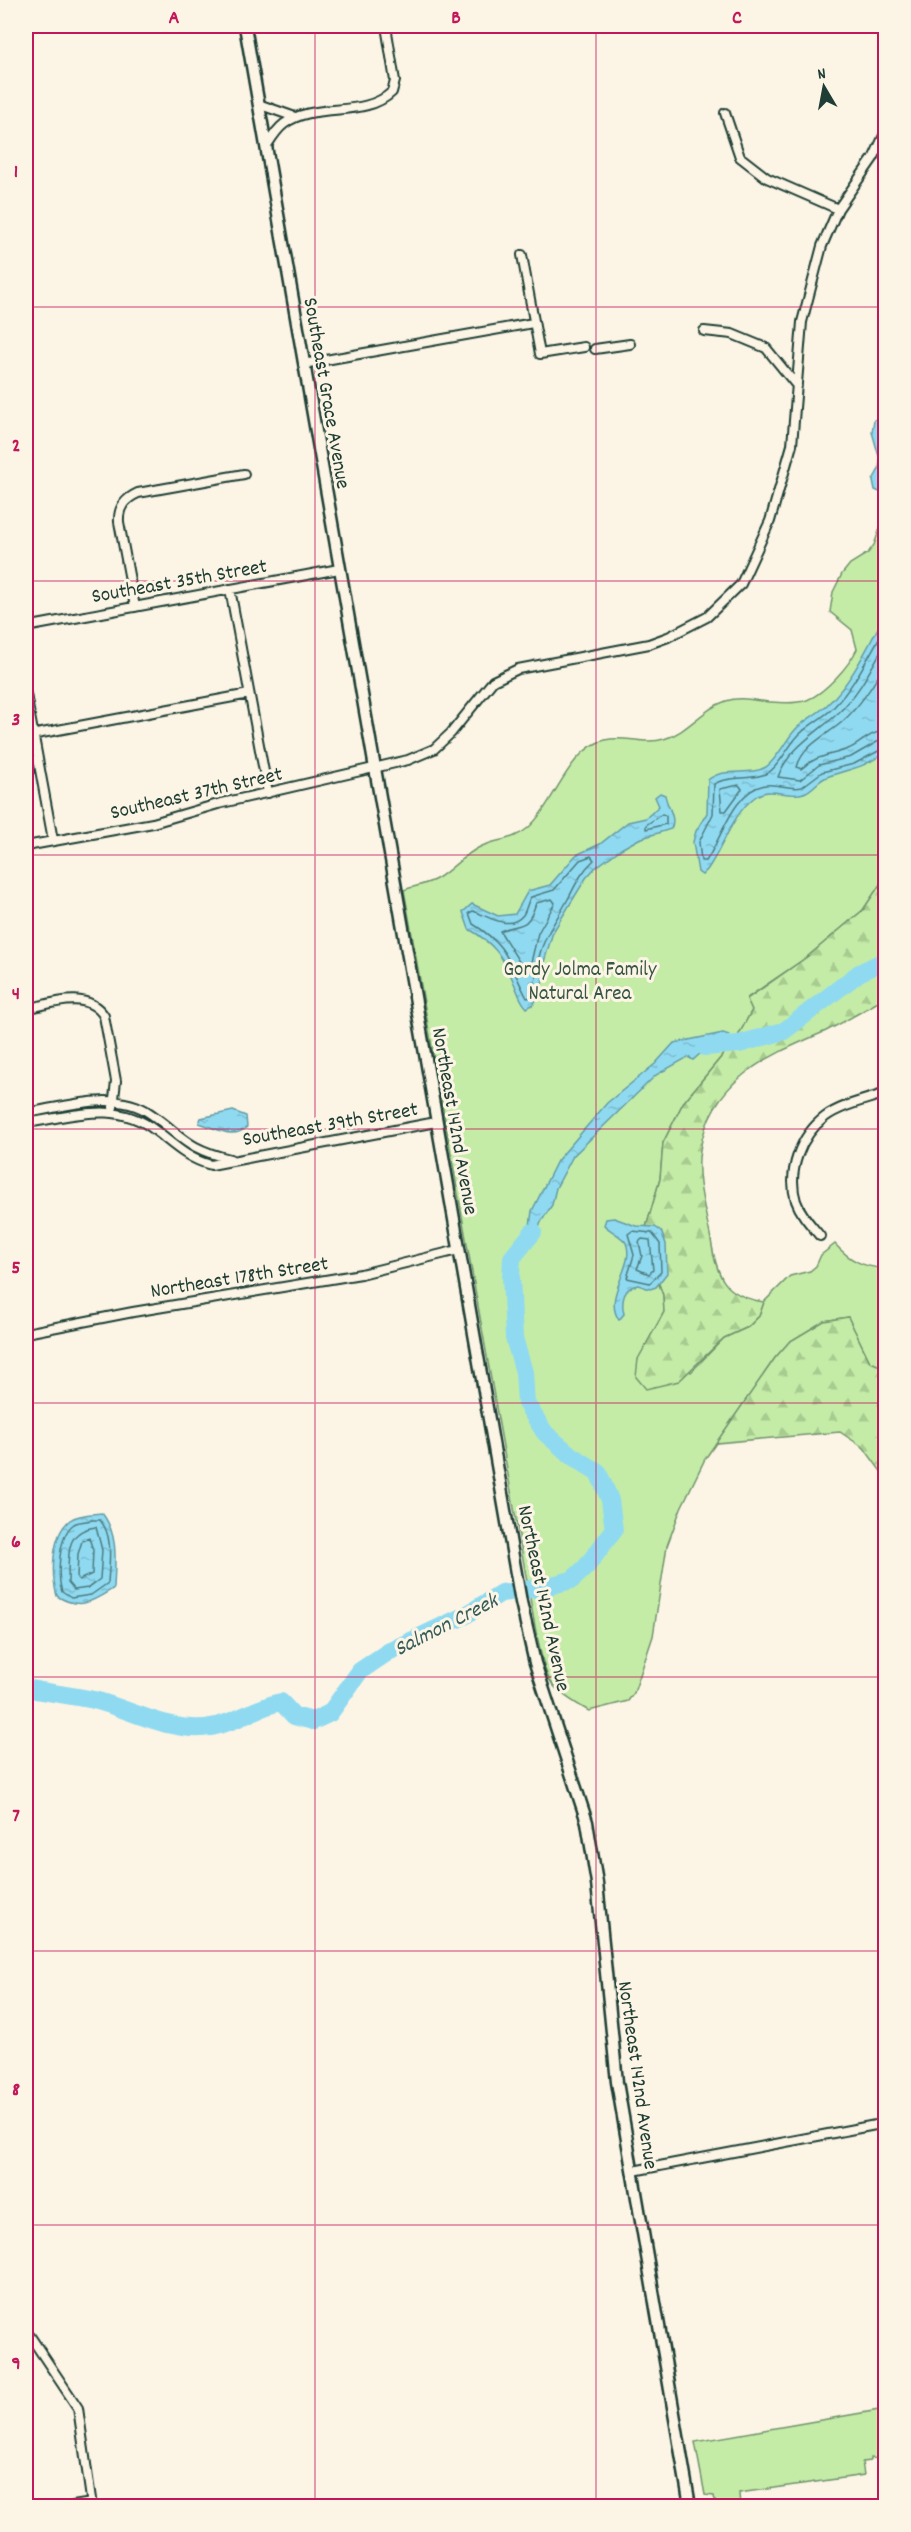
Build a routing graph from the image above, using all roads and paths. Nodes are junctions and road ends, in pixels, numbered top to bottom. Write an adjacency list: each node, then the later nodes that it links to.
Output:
1 (245, 26): 5 (street, Southeast Grace Avenue)
2 (386, 26): 7 (street)
3 (884, 26): 4 (street)
4 (885, 46)
5 (258, 104): 7 (street); 9 (street, Southeast Grace Avenue)
6 (725, 113): 10 (street)
7 (295, 117): 9 (street)
8 (885, 131): 10 (street, Southeast 37th Street)
9 (266, 147): 17 (street, Southeast Grace Avenue)
10 (838, 209): 18 (street, Southeast 37th Street)
11 (522, 255): 12 (street)
12 (533, 323): 15 (street); 17 (street)
13 (704, 331): 18 (street)
14 (630, 344): 16 (street)
15 (584, 347)
16 (595, 349)
17 (303, 364): 20 (street, Southeast Grace Avenue)
18 (797, 386): 27 (street, Southeast 37th Street)
19 (244, 474): 22 (street)
20 (339, 569): 21 (street, Southeast 35th Street); 27 (street, Southeast Grace Avenue)
21 (230, 589): 22 (street, Southeast 35th Street); 25 (street)
22 (135, 607): 23 (street, Southeast 35th Street)
23 (26, 627)
24 (26, 694): 26 (street)
25 (249, 694): 26 (street); 28 (street)
26 (29, 735): 29 (street)
27 (374, 767): 28 (street, Southeast 37th Street); 36 (street, Northeast 142nd Avenue)
28 (268, 793): 29 (street, Southeast 37th Street)
29 (53, 840): 30 (street, Southeast 37th Street)
30 (26, 846)
31 (26, 1008): 33 (street)
32 (885, 1093): 39 (street)
33 (114, 1102): 34 (street); 35 (street, Southeast 39th Street); 38 (street, Southeast 39th Street)
34 (113, 1112): 37 (street, Southeast 39th Street); 38 (street, Southeast 39th Street)
35 (26, 1113)
36 (436, 1122): 38 (street, Southeast 39th Street); 40 (street, Northeast 142nd Avenue)
37 (26, 1124)
38 (231, 1160)
39 (820, 1236)
40 (458, 1250): 41 (street, Northeast 178th Street); 43 (street, Northeast 142nd Avenue)
41 (26, 1333)
42 (885, 2123): 43 (street)
43 (633, 2171): 47 (street, Northeast 142nd Avenue)
44 (26, 2330): 45 (street)
45 (92, 2505): 46 (street)
46 (73, 2506)
47 (690, 2506)

